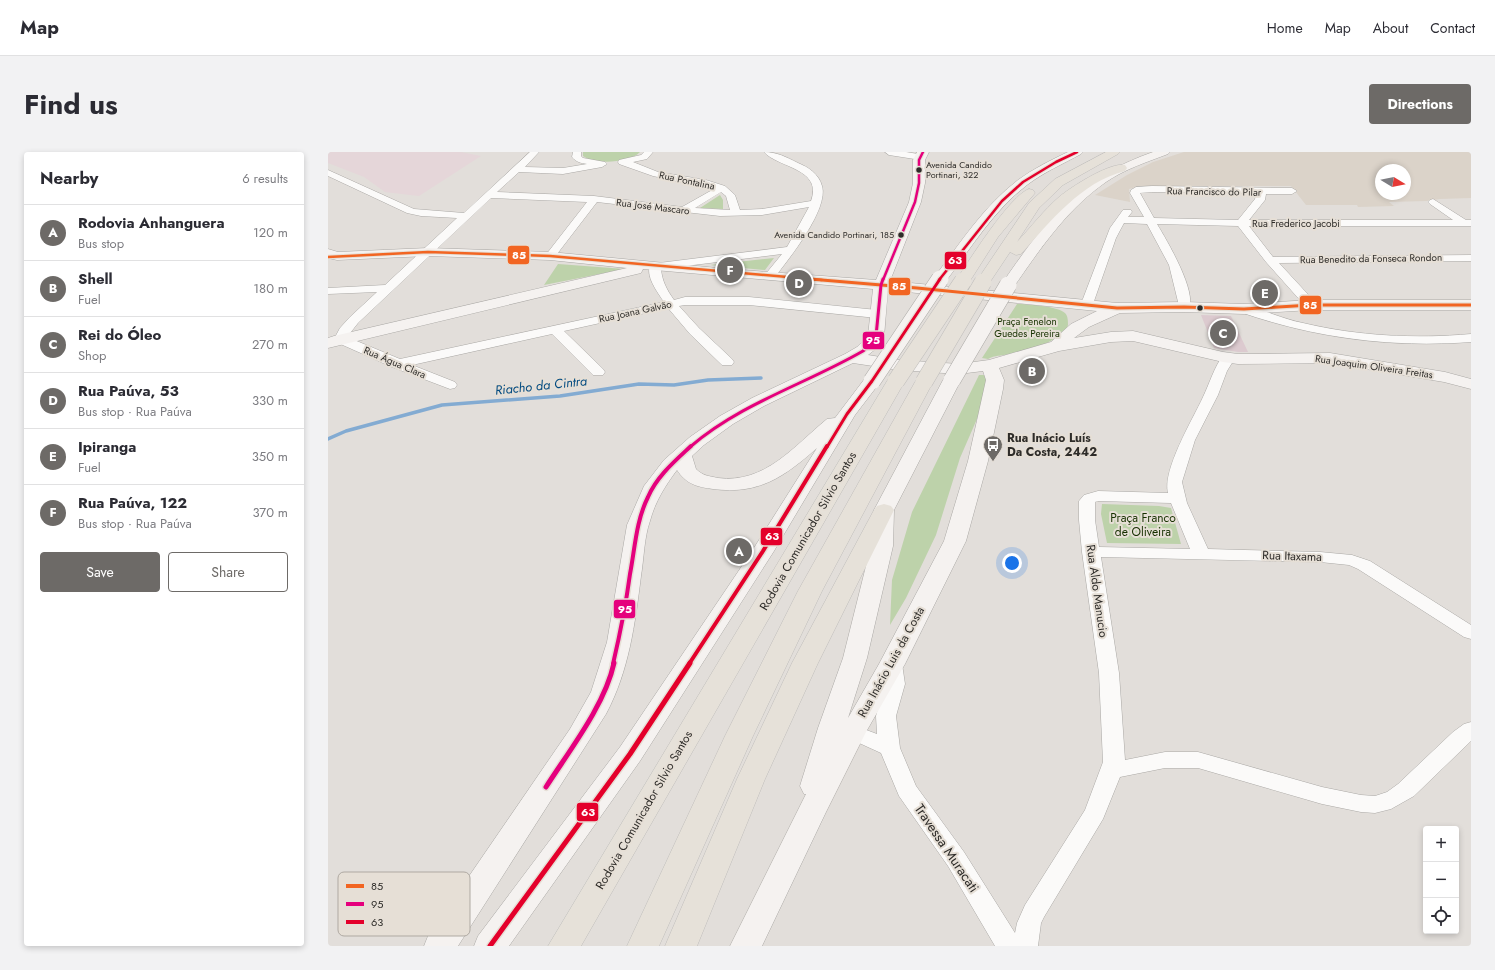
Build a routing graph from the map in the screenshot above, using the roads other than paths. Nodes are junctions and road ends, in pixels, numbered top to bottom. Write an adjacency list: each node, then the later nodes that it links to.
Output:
1 (535, 152): 14 (street)
2 (649, 152): 11 (street)
3 (768, 152): 24 (street)
4 (889, 152): 9 (street)
5 (1077, 152): 69 (main road, bridge)
6 (1094, 152): 86 (highway, Rodovia Comunicador Silvio Santos, bridge)
7 (1114, 152): 41 (highway)
8 (1164, 152): 13 (main road)
9 (919, 155): 39 (main road)
10 (579, 156): 12 (street); 15 (street)
11 (625, 162): 12 (street); 17 (street, Rua Pontalina)
12 (602, 164): 15 (street)
13 (1121, 168): 41 (highway); 72 (main road, bridge)
14 (516, 169): 15 (street); 20 (street)
15 (550, 171)
16 (328, 173): 27 (street)
17 (722, 188): 25 (street); 26 (street, Rua Pontalina)
18 (1292, 191): 19 (street, Rua Francisco do Pilar)
19 (1262, 192): 22 (street, Rua Francisco do Pilar); 30 (street)
20 (489, 195): 21 (street, Rua José Mascaro); 27 (street)
21 (594, 199): 25 (street, Rua José Mascaro); 35 (street)
22 (1139, 202): 28 (street); 29 (street)
23 (1433, 202): 31 (street)
24 (816, 203): 26 (street, Rua José Mascaro); 32 (street)
25 (684, 210): 26 (street, Rua José Mascaro)
26 (736, 213)
27 (466, 216): 33 (street)
28 (1121, 220): 29 (street, Rua Frederico Jacobi); 49 (street)
29 (1150, 221): 30 (street, Rua Frederico Jacobi); 48 (street)
30 (1241, 223): 31 (street, Rua Frederico Jacobi); 37 (street)
31 (1467, 223)
32 (790, 250): 38 (street); 40 (street)
33 (428, 252): 34 (main road); 35 (main road); 43 (street)
34 (331, 255)
35 (550, 256): 38 (main road)
36 (1471, 258): 37 (street, Rua Benedito da Fonseca Rondon)
37 (1270, 260): 50 (street)
38 (655, 266): 40 (main road); 47 (street); 59 (main road)
39 (886, 270): 42 (main road); 44 (main road)
40 (770, 276): 42 (main road)
41 (984, 281): 87 (highway, bridge)
42 (880, 285): 44 (main road); 54 (main road)
43 (390, 288): 45 (street); 59 (street)
44 (917, 288): 46 (main road); 57 (main road)
45 (328, 291)
46 (1049, 300): 49 (main road); 56 (main road)
47 (670, 303): 54 (street, Rua Joana Galvão); 55 (street, Rua Joana Galvão); 63 (street)
48 (1188, 303): 52 (main road); 53 (main road)
49 (1087, 304): 52 (main road)
50 (1311, 305): 51 (main road); 53 (main road)
51 (1471, 305)
52 (1117, 308): 56 (main road)
53 (1244, 309): 58 (street)
54 (877, 314): 57 (main road)
55 (554, 329): 64 (street, Rua Joana Galvão); 66 (street)
56 (1073, 330): 60 (main road)
57 (877, 332): 61 (main road)
58 (1471, 338)
59 (334, 341): 64 (street, Rua Água Clara)
60 (1057, 346): 62 (main road, Rua Joaquim Oliveira Freitas); 65 (main road, Rua Joaquim Oliveira Freitas)
61 (851, 358): 65 (main road, Rua Joaquim Oliveira Freitas); 70 (main road)
62 (1228, 358): 67 (main road, Rua Joaquim Oliveira Freitas); 71 (street)
63 (727, 362)
64 (397, 364): 68 (street, Rua Água Clara)
65 (990, 364): 76 (main road, Rua Inácio Luis da Costa)
66 (598, 372)
67 (1471, 384)
68 (450, 385)
69 (847, 414): 70 (main road); 85 (main road)
70 (682, 455): 82 (main road)
71 (1177, 498): 73 (street, Rua Aldo Manucio); 74 (street)
72 (884, 510): 81 (main road); 88 (highway)
73 (1091, 552): 74 (street, Rua Itaxama); 80 (street, Rua Aldo Manucio)
74 (1201, 554): 75 (street, Rua Itaxama)
75 (1471, 633)
76 (892, 664): 78 (main road, Rua Inácio Luis da Costa); 79 (street, Travessa Muracati)
77 (1471, 729): 80 (street)
78 (853, 732): 79 (street); 81 (main road, Rua Inácio Luis da Costa)
79 (889, 748): 90 (street, Travessa Muracati)
80 (1111, 771): 91 (street, Rua Aldo Manucio)
81 (811, 812): 89 (main road, Rua Inácio Luis da Costa)
82 (470, 900)
83 (447, 936): 84 (main road)
84 (440, 946)
85 (490, 946)
86 (564, 946)
87 (643, 946)
88 (680, 946)
89 (746, 946)
90 (1009, 946)
91 (1025, 946)

